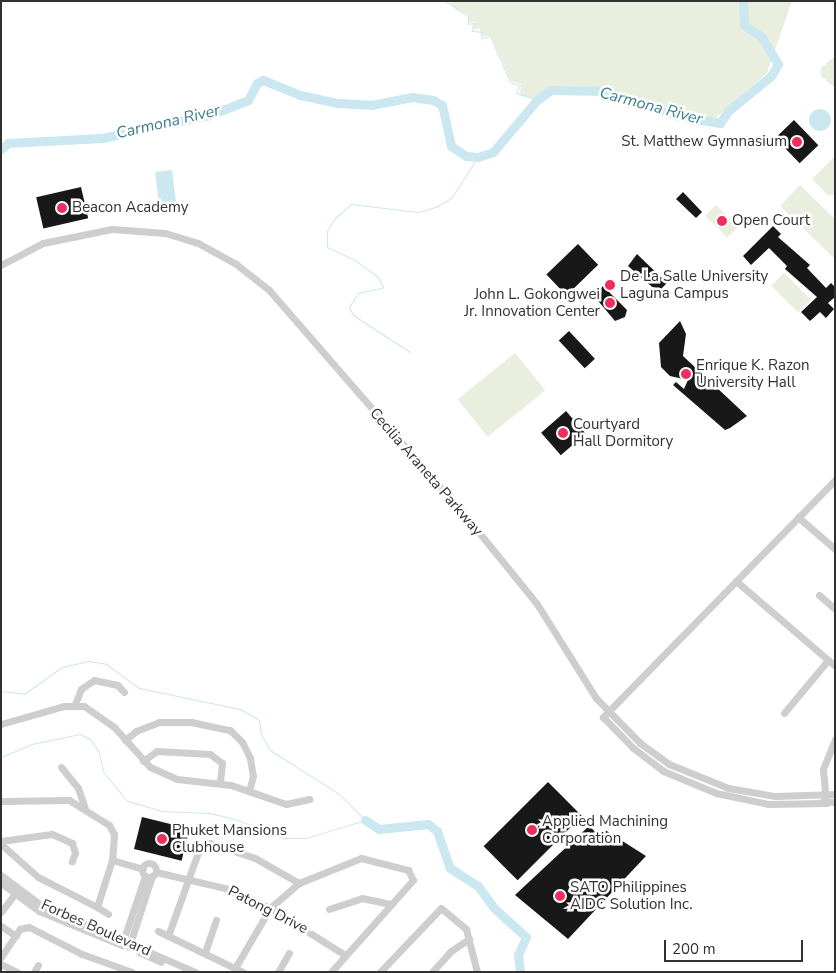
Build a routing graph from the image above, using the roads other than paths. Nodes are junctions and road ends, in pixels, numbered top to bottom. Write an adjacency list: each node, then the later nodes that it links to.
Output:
1 (1, 265): 13 (street, Cecilia Araneta Parkway)
2 (835, 480): 3 (street)
3 (798, 517): 4 (street); 5 (street)
4 (835, 549)
5 (736, 581): 8 (street); 13 (street)
6 (819, 595): 7 (street)
7 (835, 609)
8 (828, 660): 9 (street); 12 (street)
9 (835, 666)
10 (124, 692): 11 (street)
11 (75, 704): 15 (street); 18 (street)
12 (784, 713)
13 (606, 715): 25 (street, Cecilia Araneta Parkway); 25 (street, Cecilia Araneta Parkway)
14 (1, 724): 15 (street)
15 (10, 725): 16 (street)
16 (1, 729)
17 (835, 739): 25 (street)
18 (126, 740): 19 (street); 22 (street)
19 (144, 761): 21 (street); 21 (street)
20 (61, 767): 28 (street)
21 (220, 783): 22 (street)
22 (249, 791): 24 (street)
23 (835, 794): 25 (street, Cecilia Araneta Parkway)
24 (309, 799)
25 (826, 799): 27 (street, Cecilia Araneta Parkway)
26 (1, 801): 28 (street)
27 (835, 802)
28 (85, 808): 30 (street)
29 (1, 842): 31 (street); 40 (street)
30 (112, 860): 32 (street, Patong Drive); 40 (street)
31 (72, 861)
32 (149, 873): 34 (street, Patong Drive); 51 (street)
33 (1, 875): 37 (street, Forbes Boulevard)
34 (190, 880): 36 (street); 41 (street, Patong Drive); 49 (street)
35 (1, 883): 37 (street, Forbes Boulevard)
36 (299, 883): 38 (street); 41 (street)
37 (15, 891): 39 (street); 43 (street); 51 (street, Forbes Boulevard)
38 (391, 904): 42 (street); 54 (street)
39 (1, 905)
40 (97, 907): 44 (street)
41 (270, 908): 54 (street, Patong Drive); 57 (street)
42 (330, 909)
43 (1, 912)
44 (108, 914)
45 (216, 920): 52 (street)
46 (1, 926): 48 (street)
47 (158, 931): 49 (street)
48 (16, 936): 55 (street); 59 (street)
49 (168, 936): 52 (street)
50 (469, 940): 65 (street); 66 (street); 67 (street)
51 (126, 944): 60 (street, Forbes Boulevard); 61 (street, Forbes Boulevard)
52 (205, 952): 57 (street)
53 (289, 953): 63 (street)
54 (344, 954): 64 (street)
55 (1, 957)
56 (1, 964): 58 (street)
57 (235, 968): 62 (street)
58 (17, 972)
59 (132, 972)
60 (185, 972)
61 (195, 972)
62 (243, 972)
63 (278, 972)
64 (331, 972)
65 (380, 972)
66 (432, 972)
67 (477, 972)

